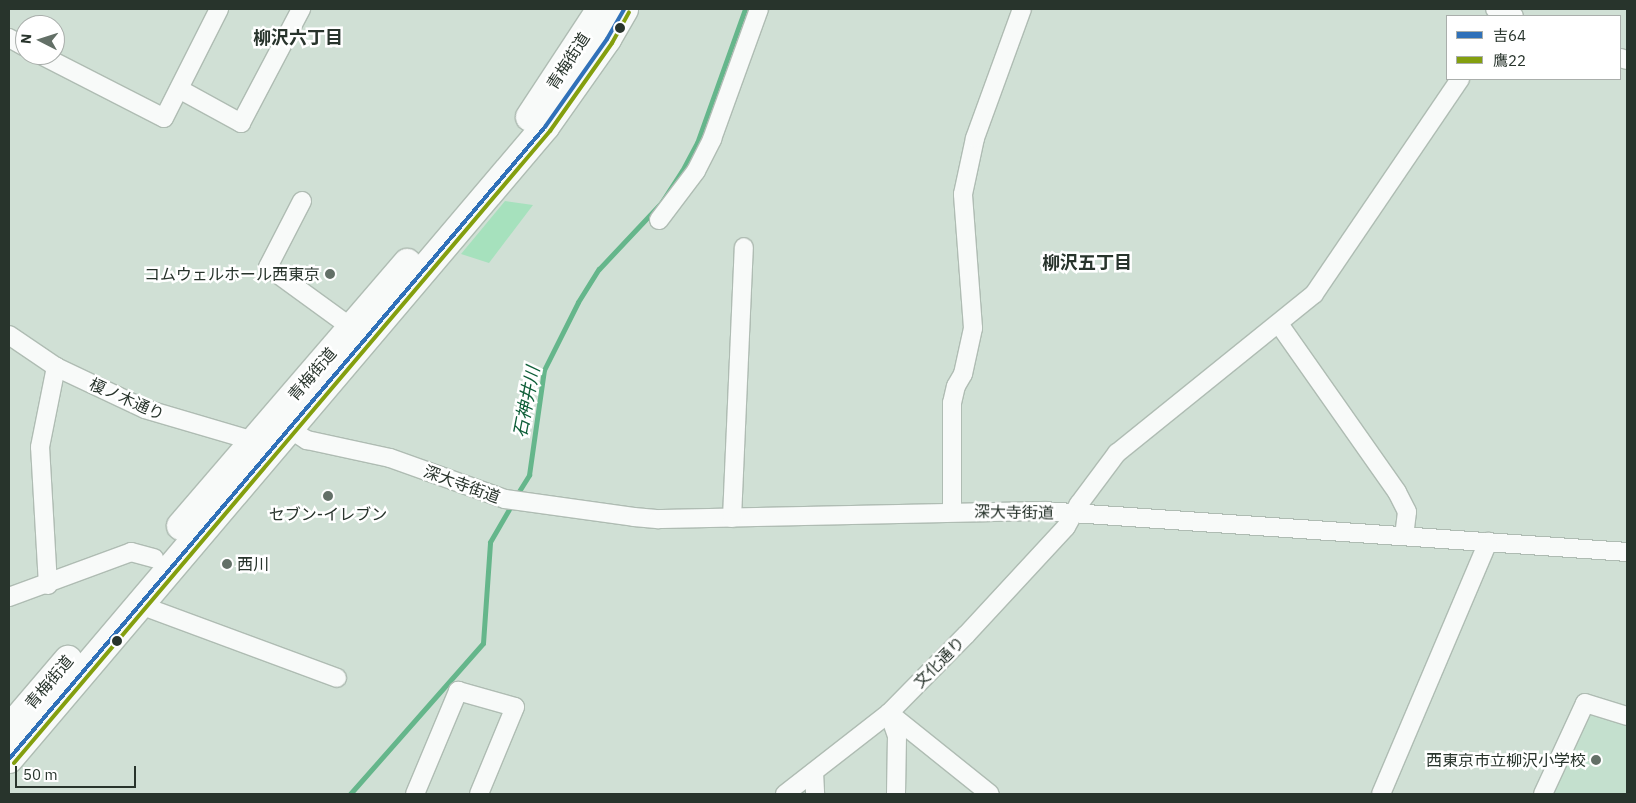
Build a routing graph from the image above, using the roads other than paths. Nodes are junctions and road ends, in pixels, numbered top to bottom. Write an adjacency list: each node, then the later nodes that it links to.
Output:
1 (219, 9): 11 (street)
2 (301, 9): 11 (street)
3 (601, 9): 16 (main road, 青梅街道)
4 (624, 9): 19 (main road, 青梅街道)
5 (759, 9): 13 (street)
6 (1022, 9): 21 (street)
7 (1494, 9): 8 (street)
8 (1511, 15)
9 (61, 65): 11 (street)
10 (1459, 80): 15 (street, 文化通り)
11 (179, 89)
12 (302, 201): 16 (street)
13 (659, 220)
14 (744, 247): 23 (street)
15 (1279, 324): 22 (street, 文化通り); 24 (street)
16 (352, 328): 19 (main road, 青梅街道)
17 (9, 335): 18 (street, 榎ノ木通り)
18 (56, 367): 20 (street, 榎ノ木通り); 28 (street)
19 (282, 424): 20 (main road, 青梅街道); 23 (street, 深大寺街道); 30 (main road, 青梅街道)
20 (254, 441): 27 (main road, 青梅街道)
21 (952, 511): 22 (street, 深大寺街道); 23 (street, 深大寺街道)
22 (1075, 514): 24 (street, 深大寺街道); 32 (street, 文化通り)
23 (732, 518)
24 (1404, 536): 25 (street, 深大寺街道)
25 (1488, 542): 26 (street, 深大寺街道); 43 (street)
26 (1627, 552)
27 (154, 558): 28 (street); 34 (main road, 青梅街道)
28 (48, 585): 29 (street)
29 (9, 597)
30 (140, 605): 31 (street); 35 (main road, 青梅街道)
31 (337, 678)
32 (888, 713): 36 (street, 文化通り); 37 (street); 42 (street)
33 (1627, 716): 44 (street)
34 (9, 729)
35 (9, 759)
36 (814, 772): 40 (street, 文化通り); 41 (street)
37 (986, 793)
38 (415, 794): 39 (street)
39 (479, 794)
40 (786, 794)
41 (815, 794)
42 (896, 794)
43 (1381, 794)
44 (1543, 794)

